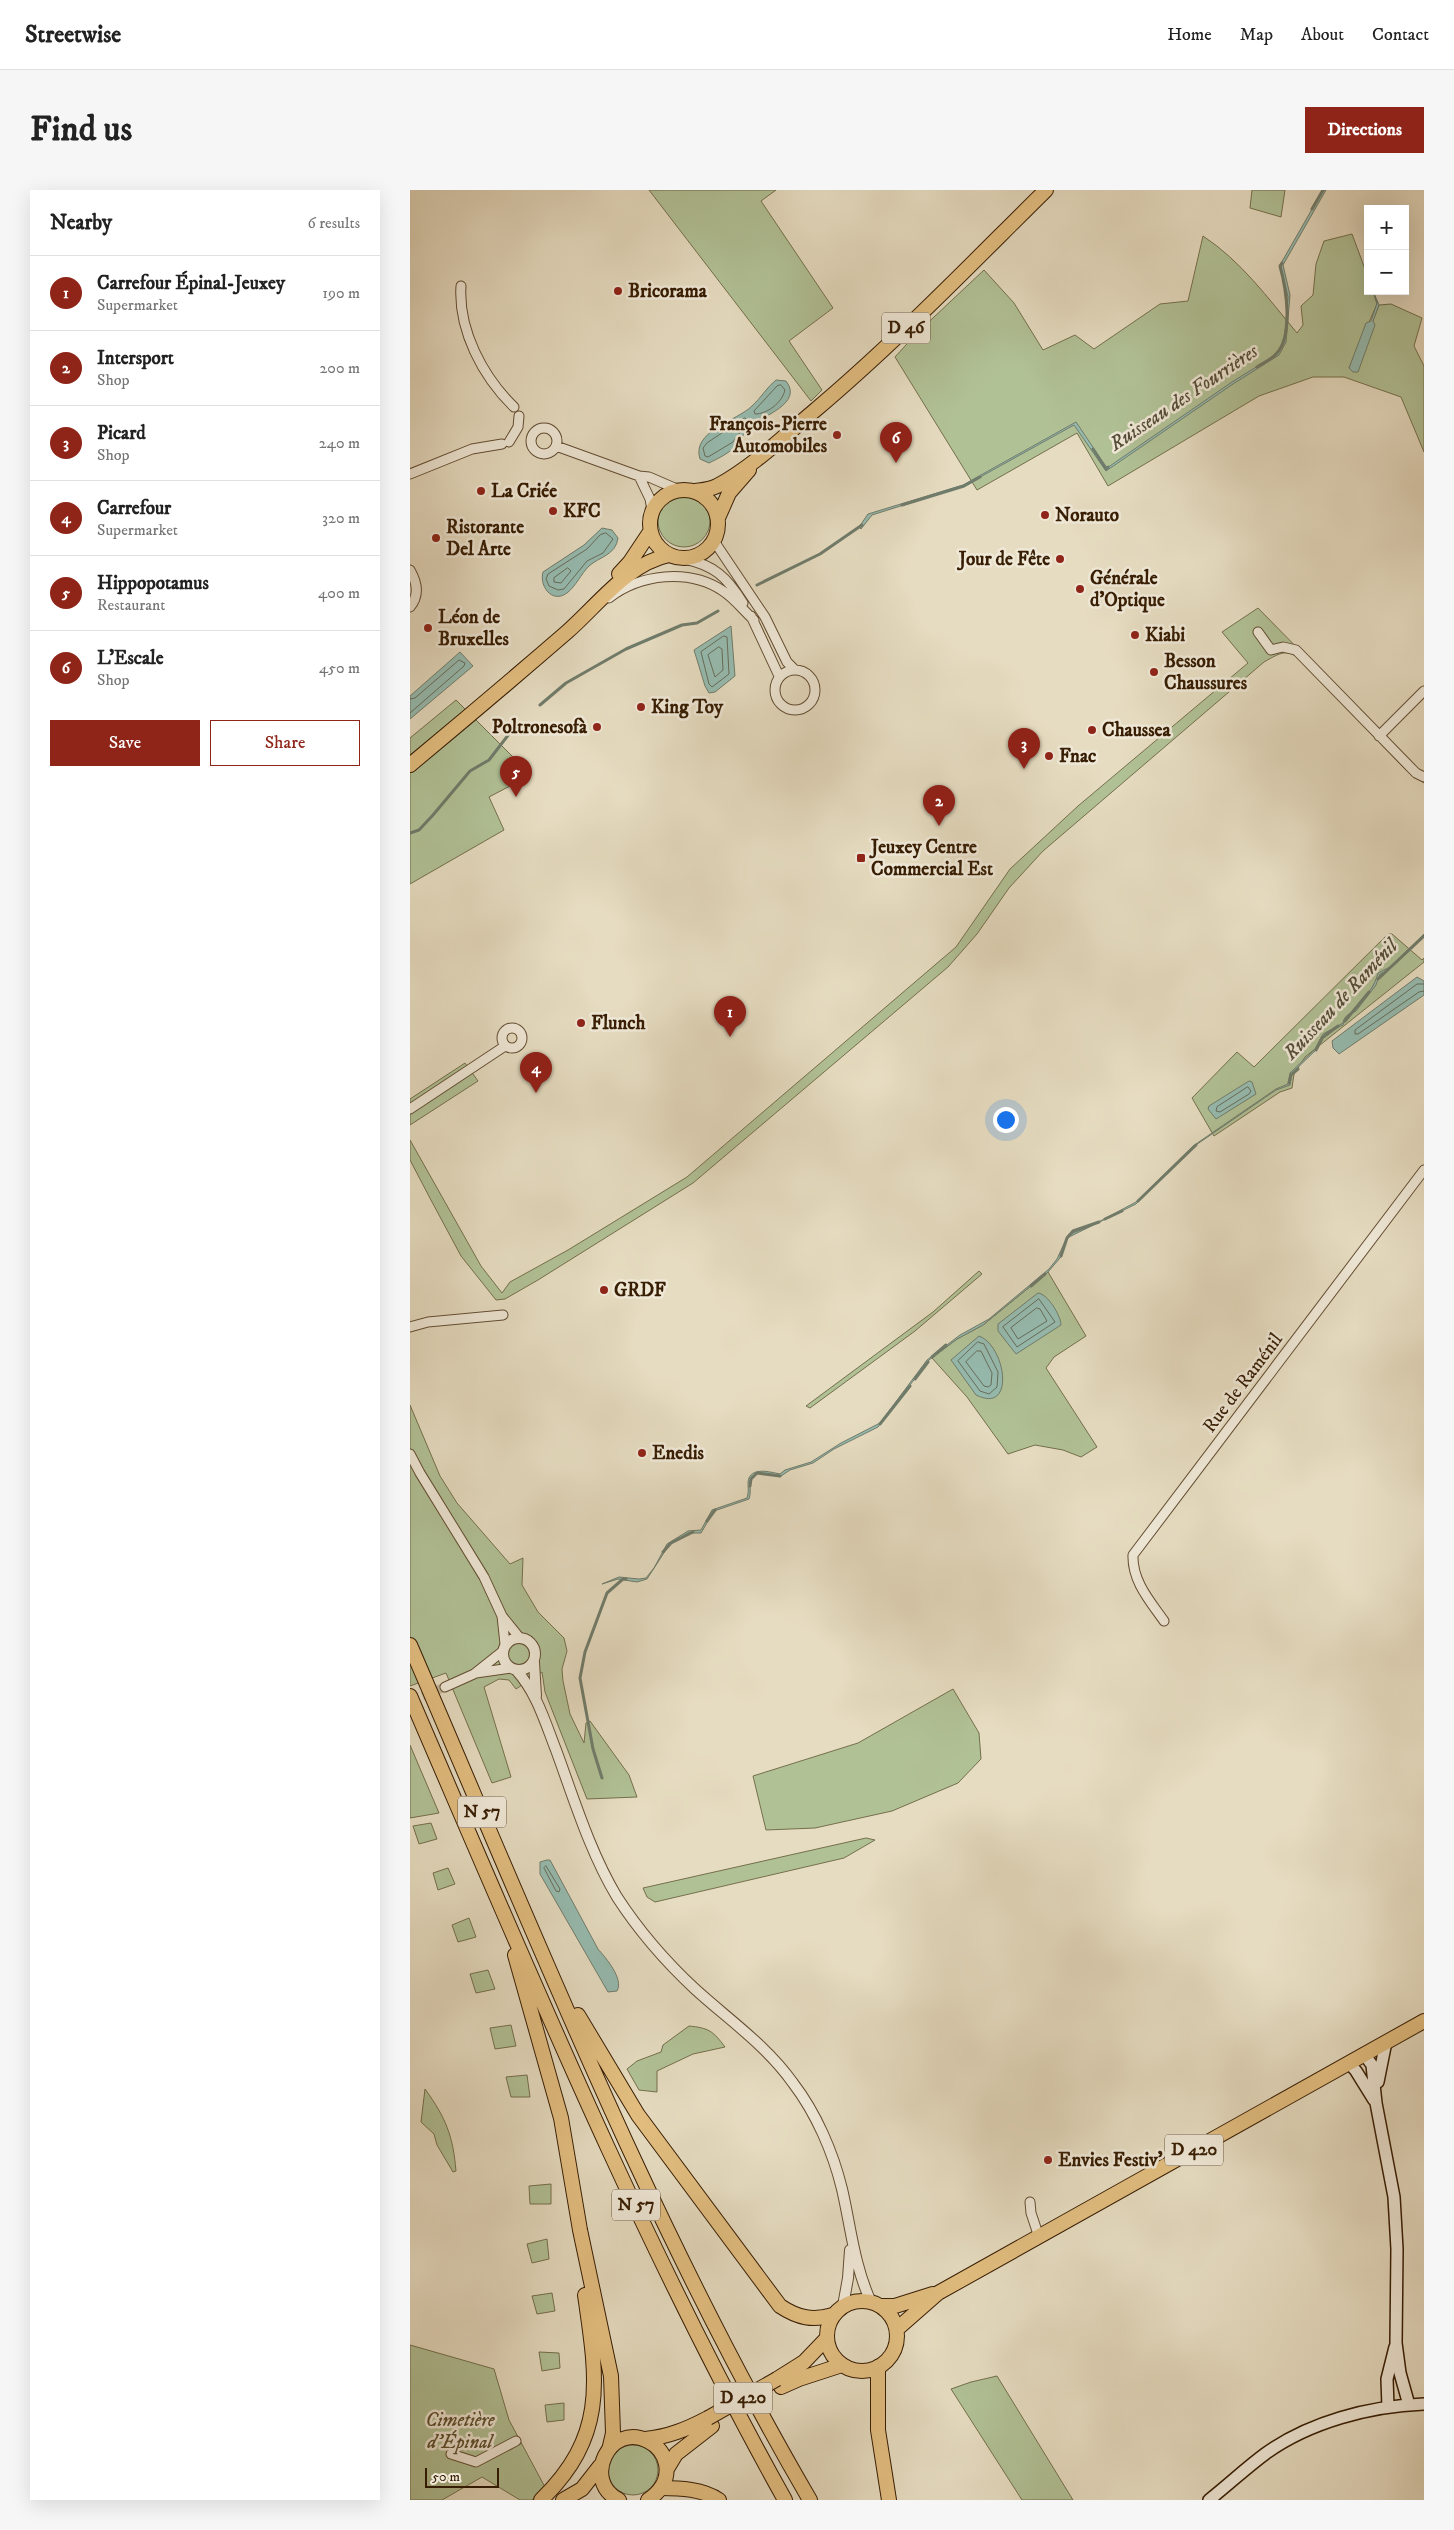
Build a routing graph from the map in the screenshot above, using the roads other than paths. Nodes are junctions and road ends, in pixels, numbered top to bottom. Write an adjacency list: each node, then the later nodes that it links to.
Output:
1 (1046, 190): 6 (main road, D 46)
2 (461, 286): 3 (street)
3 (514, 407)
4 (519, 416): 7 (street)
5 (556, 446): 8 (street)
6 (759, 458): 10 (main road, D 46); 12 (main road, D 46)
7 (410, 474)
8 (639, 476): 9 (street); 11 (street)
9 (679, 490): 10 (main road); 11 (main road)
10 (695, 491): 12 (main road)
11 (652, 510): 13 (main road)
12 (718, 518): 14 (main road)
13 (650, 532): 15 (main road); 26 (main road)
14 (714, 541): 16 (main road); 22 (street)
15 (669, 555): 16 (main road); 20 (main road)
16 (684, 558): 19 (street)
17 (410, 570): 18 (street)
18 (410, 607)
19 (754, 620): 20 (street); 23 (street)
20 (570, 630): 27 (main road)
21 (1258, 632): 25 (street)
22 (794, 669): 23 (street); 23 (street)
23 (779, 676)
24 (1424, 691): 25 (street)
25 (1379, 736): 28 (street)
26 (410, 753)
27 (410, 766)
28 (1424, 777)
29 (505, 1046): 30 (street)
30 (410, 1109)
31 (1424, 1170): 36 (street, Rue de Raménil)
32 (504, 1315): 33 (street)
33 (410, 1327)
34 (410, 1454): 35 (street)
35 (502, 1616): 37 (street); 38 (street)
36 (1164, 1621)
37 (519, 1637): 38 (street); 40 (street)
38 (504, 1644): 41 (street); 42 (street)
39 (410, 1645): 47 (main road, N 57)
40 (534, 1662): 41 (street); 45 (street)
41 (514, 1669): 42 (street); 45 (street)
42 (474, 1674): 43 (street)
43 (445, 1687)
44 (410, 1696): 46 (main road, N 57)
45 (536, 1698): 56 (street)
46 (500, 1904): 54 (main road); 82 (main road, N 57)
47 (554, 1979): 59 (main road); 83 (main road, N 57)
48 (1424, 2021): 49 (main road, D 420)
49 (1386, 2042): 50 (main road, D 420); 52 (main road)
50 (1364, 2054): 51 (main road, D 420); 52 (main road)
51 (1349, 2063): 52 (main road); 55 (main road, D 420)
52 (1376, 2103): 62 (main road)
53 (1030, 2202): 55 (street)
54 (580, 2230): 72 (main road); 77 (main road)
55 (1039, 2237): 57 (main road, D 420)
56 (850, 2239): 58 (street); 59 (street)
57 (938, 2293): 58 (main road, D 420); 60 (main road, D 420)
58 (876, 2304): 59 (main road); 60 (main road)
59 (838, 2311): 61 (main road)
60 (897, 2330): 64 (main road)
61 (827, 2338): 63 (main road); 65 (main road, D 420)
62 (1396, 2343): 67 (main road); 68 (main road)
63 (842, 2365): 64 (main road); 65 (main road, D 420)
64 (878, 2367): 84 (main road)
65 (779, 2383): 69 (main road, D 420, bridge)
66 (1424, 2404): 67 (main road)
67 (1409, 2405): 68 (main road)
68 (1388, 2407): 85 (main road)
69 (710, 2422): 70 (main road, D 420); 75 (main road, D 420)
70 (645, 2439): 72 (main road); 75 (main road)
71 (516, 2441): 73 (street)
72 (610, 2446): 74 (main road)
73 (451, 2454)
74 (600, 2466): 78 (main road); 79 (main road)
75 (667, 2469): 76 (main road)
76 (661, 2488): 80 (main road); 81 (main road)
77 (541, 2500)
78 (564, 2500)
79 (613, 2500)
80 (648, 2500)
81 (719, 2500)
82 (785, 2500)
83 (810, 2500)
84 (889, 2500)
85 (1209, 2500)

